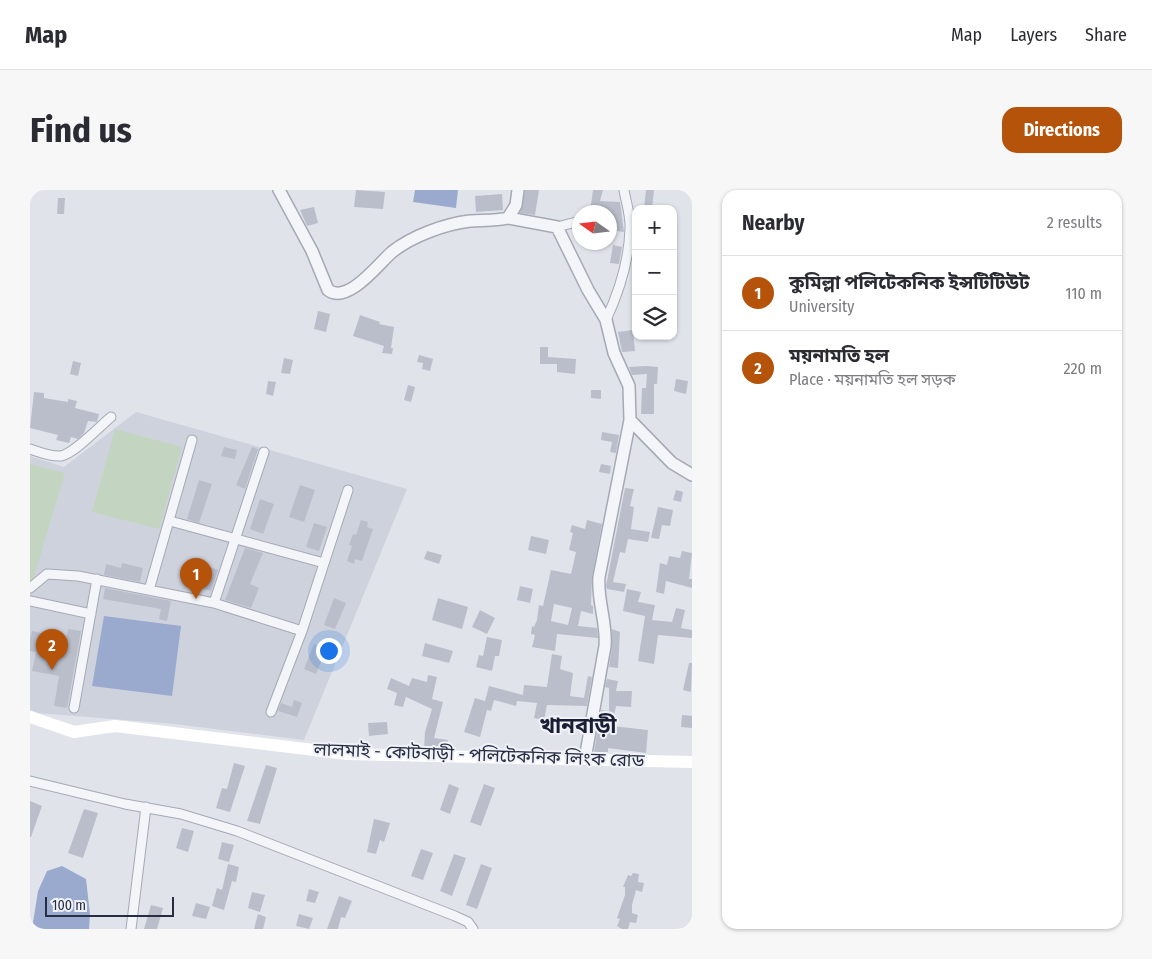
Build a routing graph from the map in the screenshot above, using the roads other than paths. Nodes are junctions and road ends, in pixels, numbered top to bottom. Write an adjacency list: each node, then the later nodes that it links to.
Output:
1 (279, 190): 4 (street)
2 (518, 190): 4 (street)
3 (624, 190): 7 (street)
4 (508, 218): 6 (street)
5 (572, 223): 6 (street)
6 (557, 227): 7 (street)
7 (606, 320): 9 (street)
8 (111, 417): 11 (street)
9 (630, 420): 13 (street); 27 (street)
10 (192, 440): 15 (street)
11 (30, 449)
12 (264, 452): 21 (street)
13 (692, 474)
14 (348, 490): 16 (street)
15 (170, 520): 16 (street); 19 (street)
16 (324, 563): 23 (street)
17 (97, 580): 18 (street); 19 (street); 22 (street)
18 (30, 588)
19 (149, 590): 21 (street)
20 (30, 601): 22 (street)
21 (214, 603): 23 (street)
22 (91, 614): 24 (street)
23 (302, 631): 25 (street)
24 (74, 708)
25 (271, 712)
26 (30, 717): 27 (main road, লালমাই - কোটবাড়ী - পলিটেকনিক লিংক রোড)
27 (585, 760): 28 (main road, লালমাই - কোটবাড়ী - পলিটেকনিক লিংক রোড)
28 (692, 762)
29 (30, 781): 30 (street)
30 (146, 807): 31 (street); 32 (street)
31 (131, 929)
32 (473, 929)

